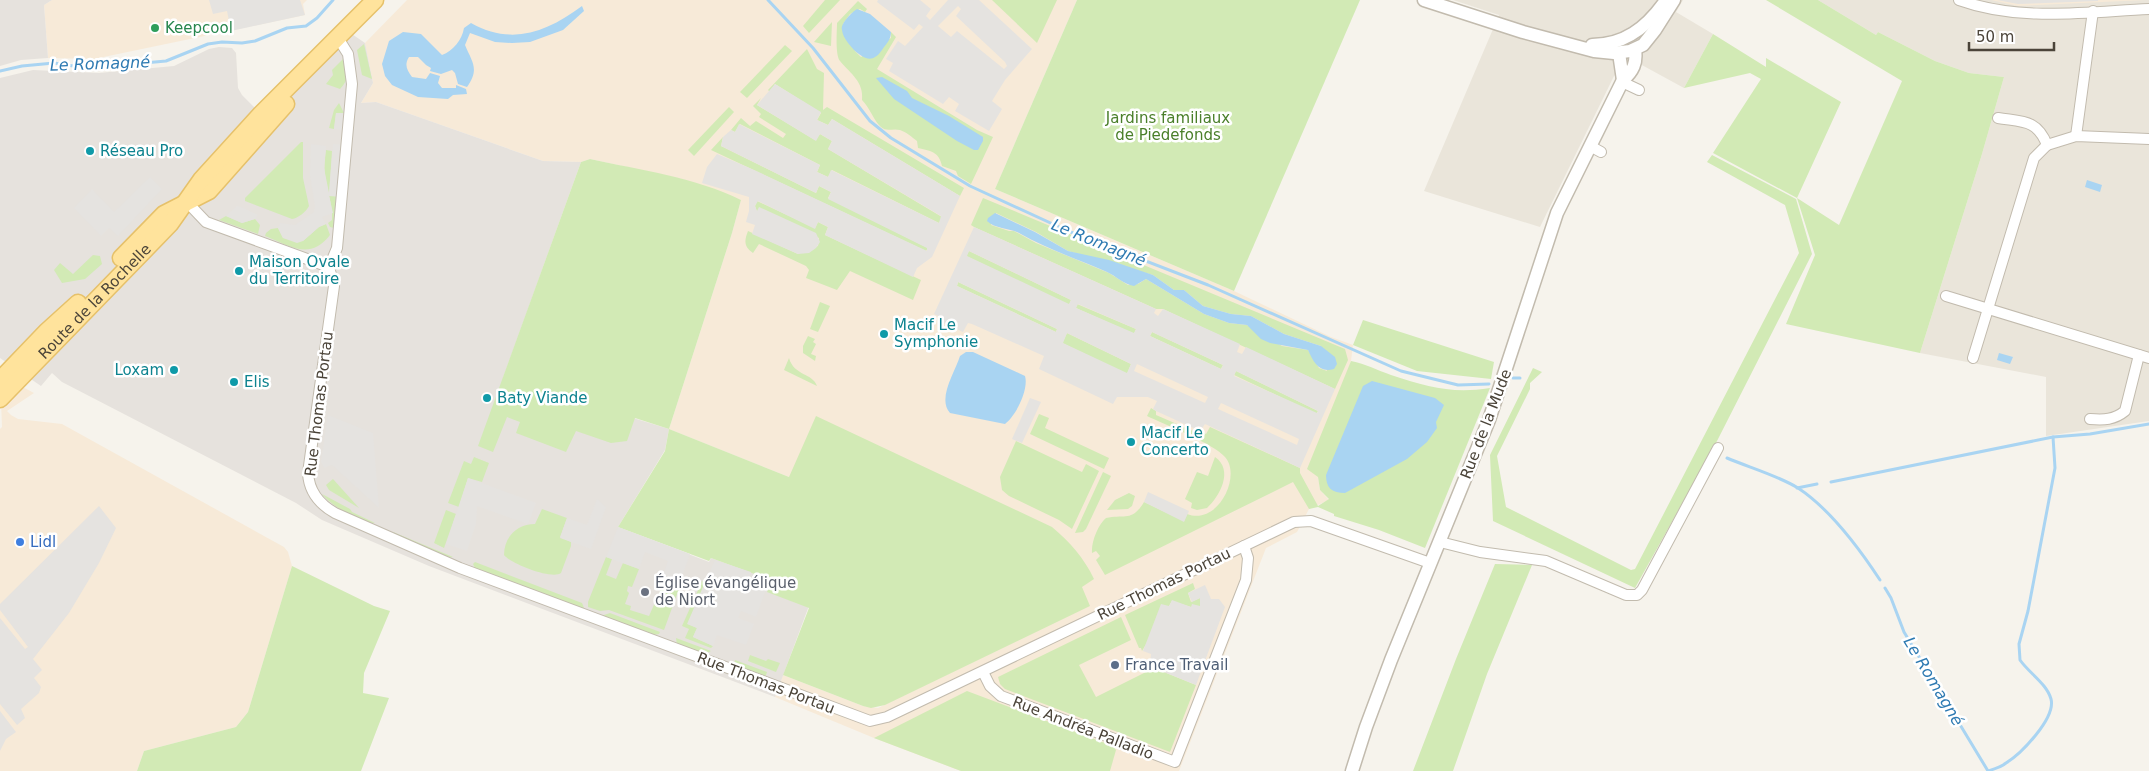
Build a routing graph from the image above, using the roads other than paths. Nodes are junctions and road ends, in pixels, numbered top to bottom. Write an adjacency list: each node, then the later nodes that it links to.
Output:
1 (375, 0): 9 (main road)
2 (1424, 0): 10 (street)
3 (1667, 0): 8 (street)
4 (1674, 0): 11 (street)
5 (1959, 0): 7 (street)
6 (2149, 9): 7 (street)
7 (2093, 11): 16 (street)
8 (1646, 25): 10 (street); 12 (street)
9 (338, 38): 19 (main road, Route de la Rochelle); 19 (main road, Route de la Rochelle); 20 (street, Rue Thomas Portau)
10 (1580, 46): 12 (street)
11 (1635, 50): 12 (street); 13 (street, Rue de la Mude)
12 (1619, 53): 13 (street)
13 (1623, 81): 14 (street); 29 (street, Rue de la Mude)
14 (1639, 90)
15 (1998, 118): 18 (street)
16 (2076, 136): 17 (street); 18 (street)
17 (2149, 139)
18 (2047, 145): 22 (street)
19 (186, 201): 20 (street); 25 (main road, Route de la Rochelle); 26 (main road, Route de la Rochelle)
20 (329, 267): 32 (street, Rue Thomas Portau)
21 (1946, 296): 22 (street)
22 (1988, 308): 23 (street); 24 (street)
23 (2144, 357): 27 (street)
24 (1973, 358)
25 (0, 380)
26 (0, 399)
27 (2090, 419)
28 (1718, 448): 29 (street)
29 (1440, 542): 31 (street, Rue de la Mude)
30 (1244, 546): 31 (street, Rue Thomas Portau); 32 (street, Rue Thomas Portau); 32 (street, Rue Andréa Palladio)
31 (1430, 563): 33 (street, Rue de la Mude)
32 (982, 672)
33 (1352, 771)

